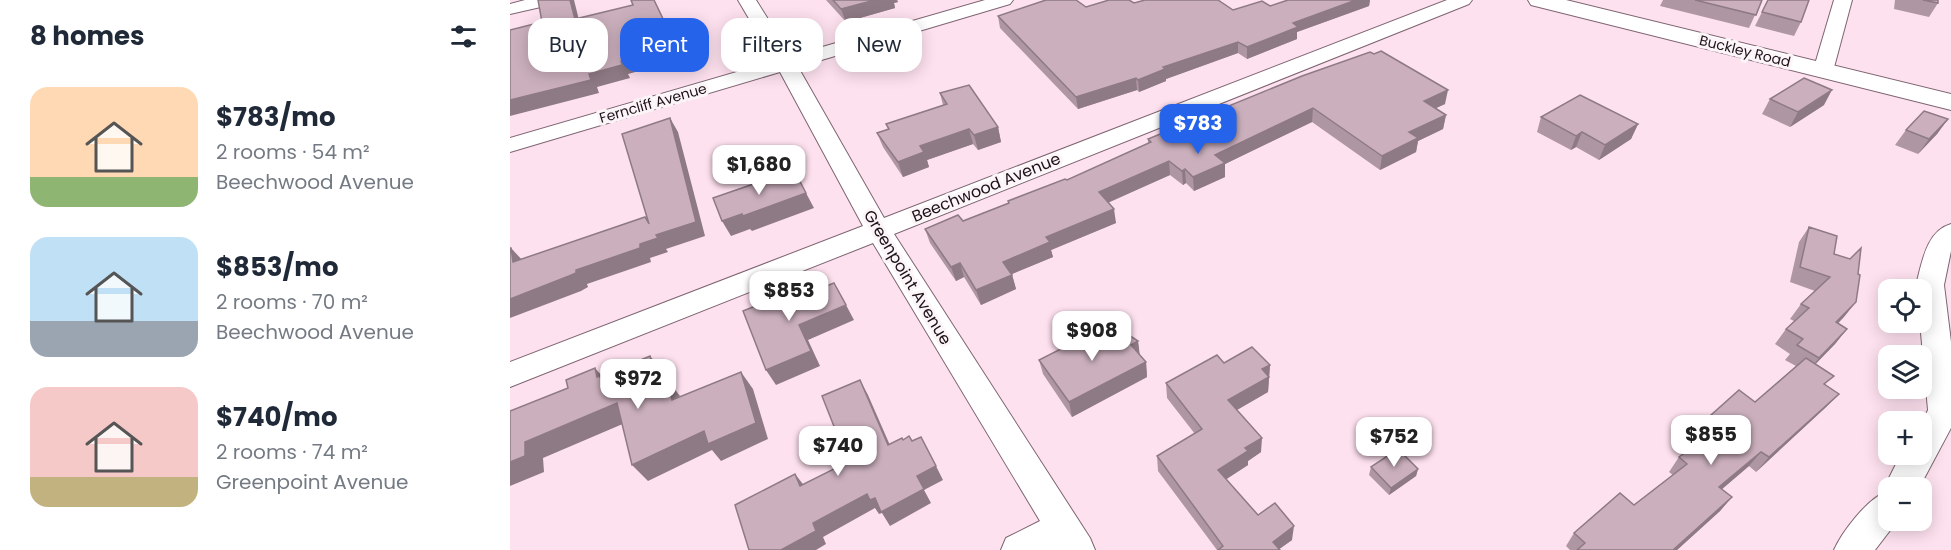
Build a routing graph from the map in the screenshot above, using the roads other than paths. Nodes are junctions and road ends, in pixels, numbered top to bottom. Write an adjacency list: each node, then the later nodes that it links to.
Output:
1 (548, 0): 7 (street)
2 (747, 0): 8 (street, Greenpoint Avenue)
3 (1004, 0): 9 (street, Ferncliff Avenue)
4 (1463, 0): 15 (street, Beechwood Avenue)
5 (1539, 0): 10 (street, Buckley Road)
6 (1843, 0): 10 (street)
7 (510, 9)
8 (758, 18)
9 (823, 53)
10 (1823, 71): 13 (street, Buckley Road)
11 (759, 72): 14 (street, Ferncliff Avenue)
12 (790, 72): 15 (street, Greenpoint Avenue)
13 (1951, 102)
14 (510, 145)
15 (878, 230): 17 (street, Beechwood Avenue); 20 (street, Greenpoint Avenue)
16 (1951, 233): 18 (street)
17 (510, 375)
18 (1932, 432)
19 (1878, 519): 22 (street)
20 (1070, 539): 21 (street)
21 (1019, 550)
22 (1852, 550)

